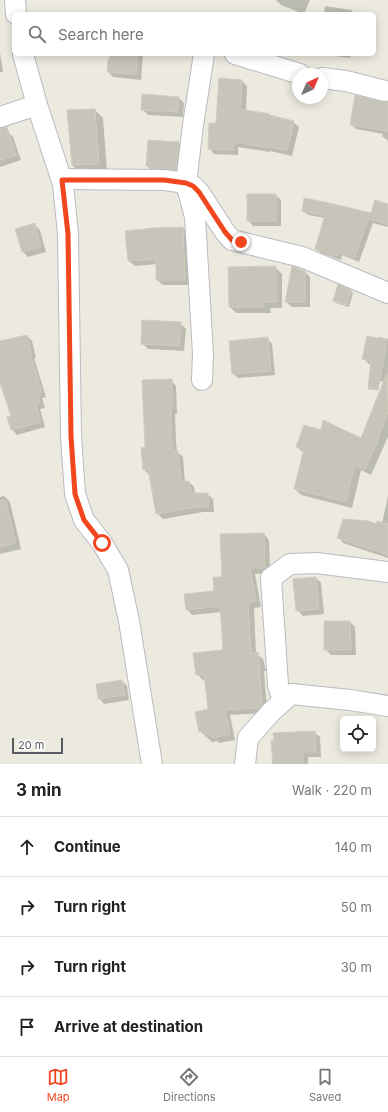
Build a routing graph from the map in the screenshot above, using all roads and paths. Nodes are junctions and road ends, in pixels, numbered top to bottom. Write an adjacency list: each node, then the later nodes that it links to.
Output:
1 (15, 0): 2 (street)
2 (16, 12)
3 (24, 56): 9 (street)
4 (204, 56): 12 (street)
5 (242, 56): 6 (street)
6 (292, 72)
7 (328, 79): 8 (street)
8 (385, 91)
9 (37, 104): 10 (street); 11 (street)
10 (0, 117)
11 (62, 180): 12 (street); 18 (street)
12 (186, 183): 13 (street); 14 (street)
13 (388, 293)
14 (202, 380)
15 (388, 572): 16 (street)
16 (283, 701): 17 (street); 19 (street)
17 (388, 706)
18 (152, 764)
19 (245, 764)

